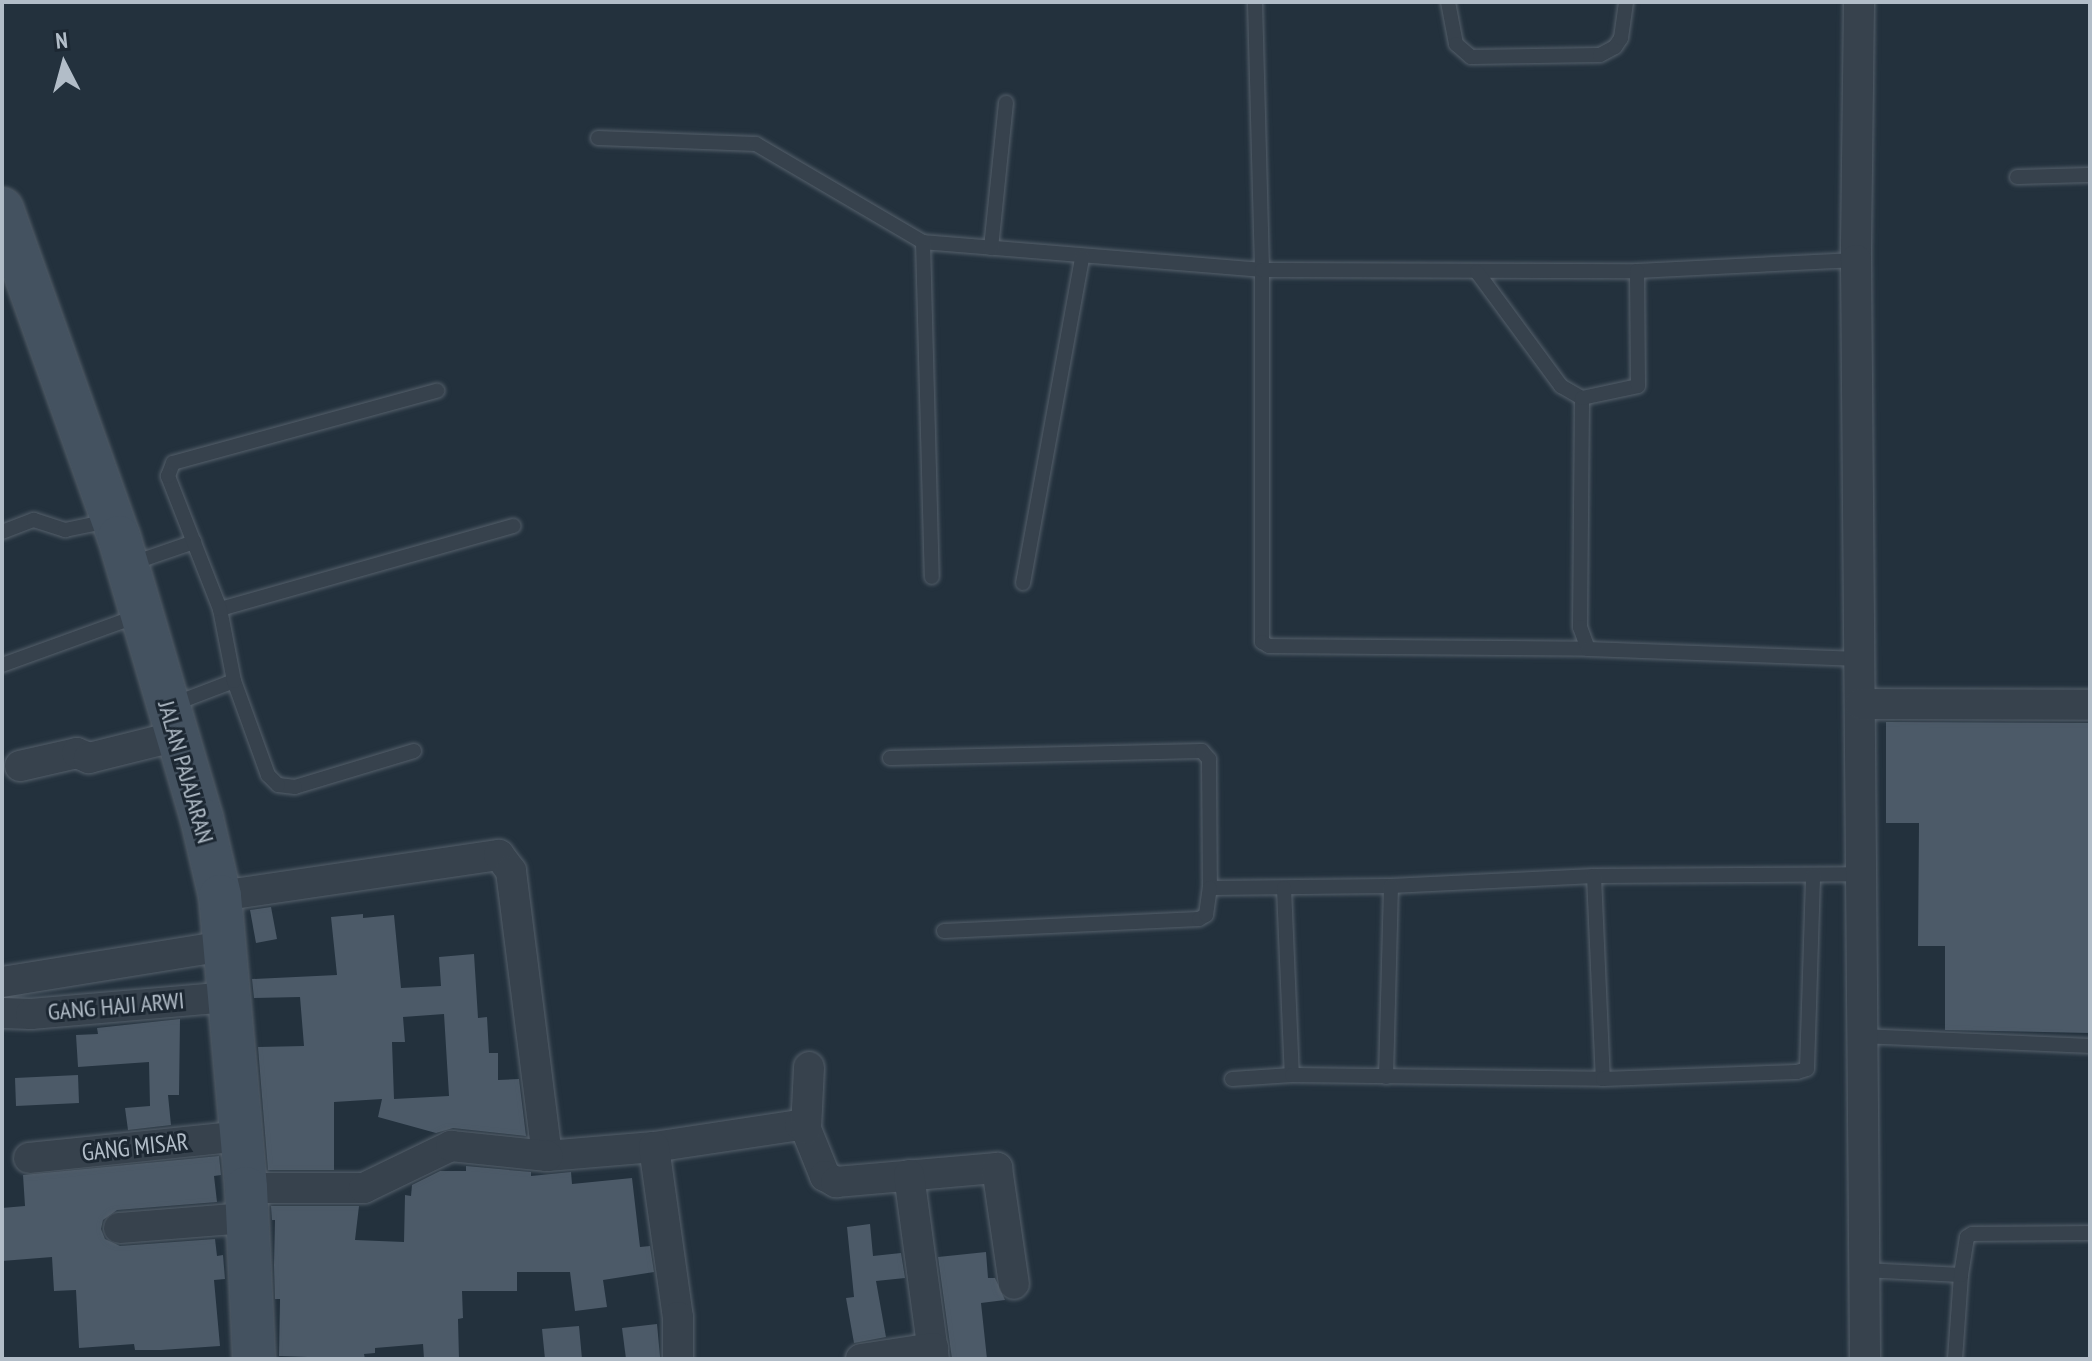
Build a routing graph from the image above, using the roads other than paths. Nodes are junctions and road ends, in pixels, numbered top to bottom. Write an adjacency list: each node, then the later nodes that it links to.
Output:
1 (1255, 2): 14 (lane)
2 (1448, 2): 3 (lane)
3 (1626, 2)
4 (1859, 2): 13 (street)
5 (1006, 103): 11 (lane)
6 (598, 138): 10 (lane)
7 (2090, 175): 8 (lane)
8 (2017, 177)
9 (2, 209): 19 (main road, JALAN PAJAJARAN)
10 (923, 242): 11 (lane); 24 (lane)
11 (991, 248): 12 (lane)
12 (1082, 257): 14 (lane); 25 (lane)
13 (1856, 260): 15 (lane); 29 (street)
14 (1262, 270): 16 (lane); 28 (lane)
15 (1637, 271): 16 (lane); 18 (lane)
16 (1477, 272): 18 (lane)
17 (437, 391): 22 (lane)
18 (1582, 398): 28 (lane)
19 (113, 520): 21 (lane); 23 (main road, JALAN PAJAJARAN)
20 (513, 526): 26 (lane)
21 (2, 532)
22 (194, 542): 23 (lane); 26 (lane)
23 (127, 566): 27 (main road, JALAN PAJAJARAN)
24 (932, 577)
25 (1023, 583)
26 (220, 609): 31 (lane)
27 (142, 614): 30 (lane); 34 (main road, JALAN PAJAJARAN)
28 (1588, 649): 29 (lane)
29 (1860, 659): 32 (street)
30 (2, 665)
31 (234, 681): 34 (lane); 35 (lane)
32 (1860, 704): 33 (street); 38 (street)
33 (2090, 705)
34 (172, 722): 37 (street); 44 (main road, JALAN PAJAJARAN)
35 (414, 751)
36 (890, 758): 42 (lane)
37 (20, 766)
38 (1860, 874): 39 (lane); 50 (street)
39 (1813, 875): 40 (lane); 56 (lane)
40 (1594, 876): 41 (lane); 56 (lane)
41 (1391, 886): 43 (lane); 54 (lane)
42 (1210, 888): 43 (lane); 45 (lane)
43 (1284, 888): 53 (lane)
44 (220, 896): 46 (main road, JALAN PAJAJARAN); 60 (street)
45 (944, 931)
46 (224, 946): 47 (street); 48 (main road, JALAN PAJAJARAN)
47 (2, 982)
48 (230, 997): 49 (street, GANG HAJI ARWI); 58 (main road, JALAN PAJAJARAN)
49 (2, 1013)
50 (1862, 1036): 51 (lane); 66 (street)
51 (2090, 1046)
52 (809, 1067): 57 (street)
53 (1292, 1075): 54 (lane); 55 (lane)
54 (1386, 1077): 56 (lane)
55 (1232, 1079)
56 (1603, 1079)
57 (806, 1129): 59 (street); 62 (street)
58 (241, 1136): 61 (street, GANG MISAR); 63 (main road, JALAN PAJAJARAN)
59 (654, 1147): 60 (street); 71 (street)
60 (547, 1156): 63 (street)
61 (29, 1158)
62 (909, 1175): 68 (street); 69 (street)
63 (247, 1203): 64 (street); 70 (main road, JALAN PAJAJARAN)
64 (119, 1228)
65 (2090, 1233): 67 (lane)
66 (1864, 1270): 67 (lane); 73 (street)
67 (1961, 1275): 74 (lane)
68 (1014, 1284)
69 (933, 1353): 72 (street)
70 (254, 1359)
71 (678, 1359)
72 (861, 1359)
73 (1865, 1359)
74 (1955, 1359)

